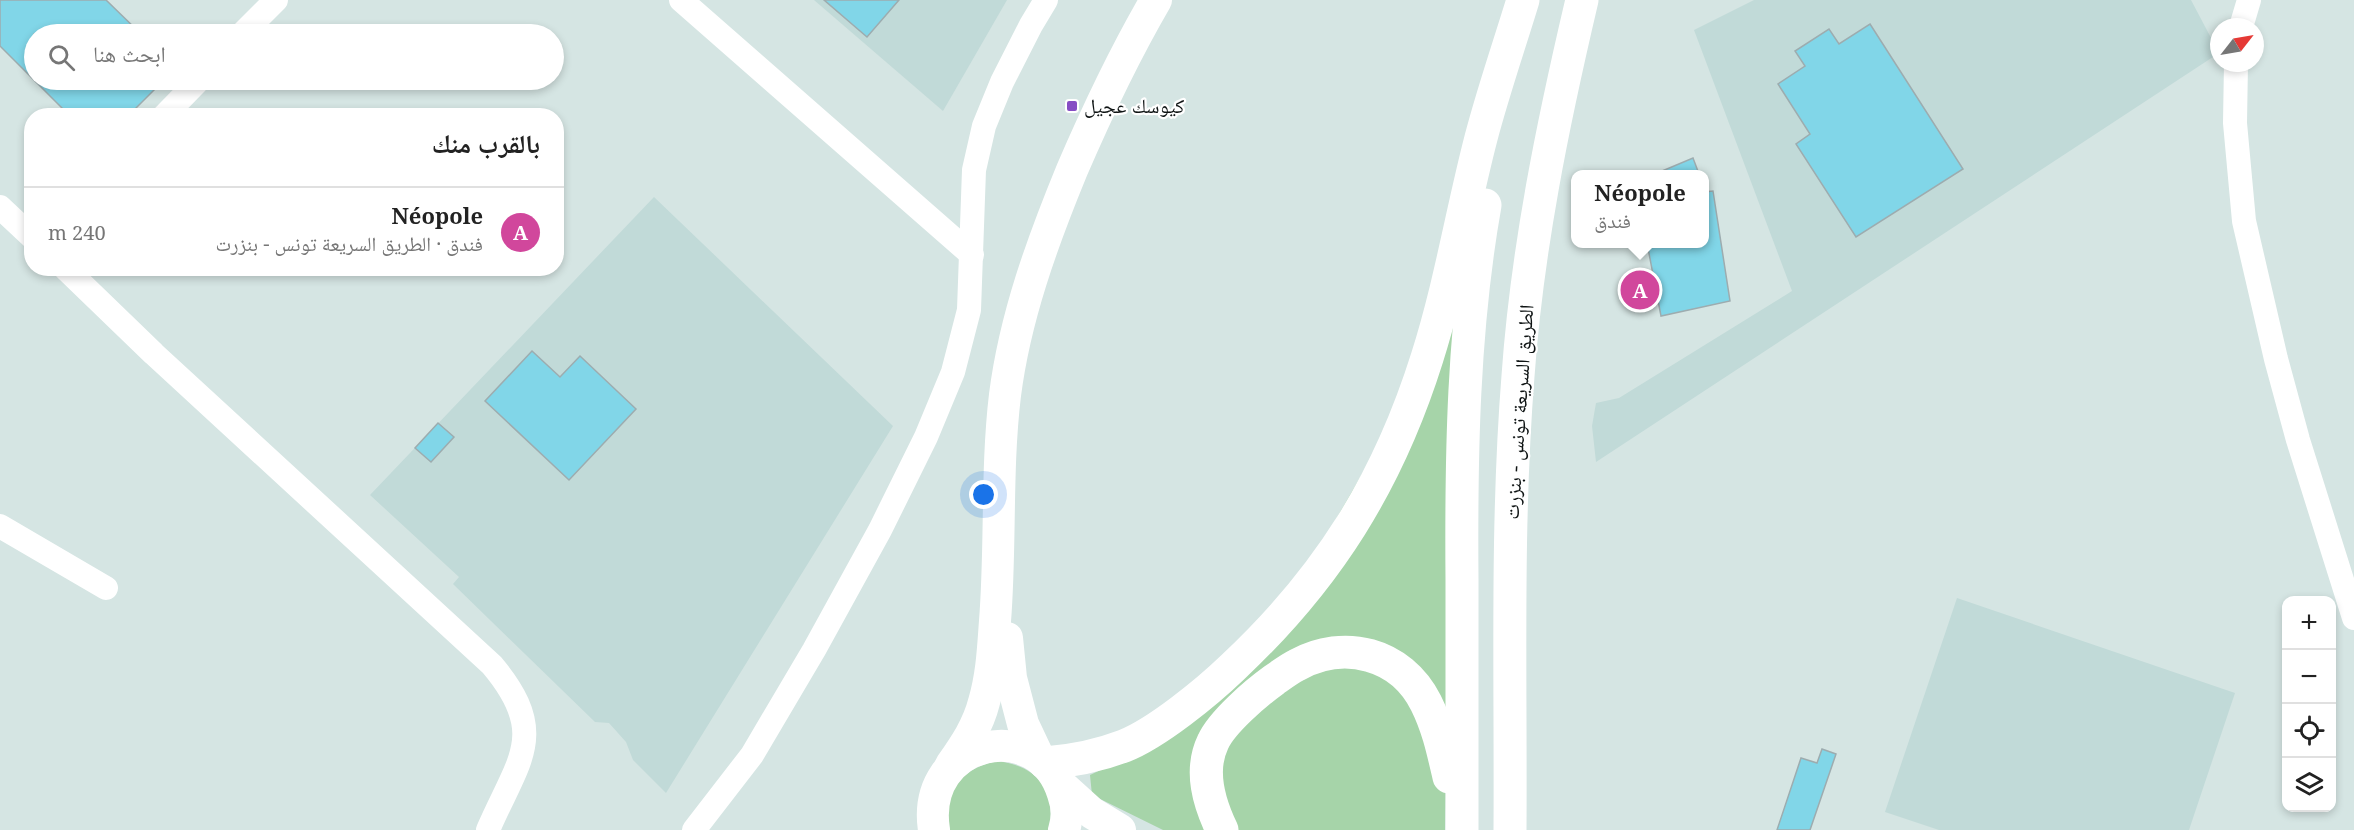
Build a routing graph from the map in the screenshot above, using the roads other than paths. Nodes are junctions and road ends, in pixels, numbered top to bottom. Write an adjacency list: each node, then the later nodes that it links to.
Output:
1 (276, 0): 9 (street)
2 (681, 0): 15 (street)
3 (1046, 0): 15 (street)
4 (1156, 0): 18 (main road)
5 (1524, 0): 22 (highway); 30 (highway)
6 (1582, 0): 31 (highway, الطريق السريعة تونس - بنزرت)
7 (2249, 0): 8 (street)
8 (2244, 18)
9 (252, 24)
10 (2236, 72): 20 (street)
11 (189, 90): 12 (street)
12 (172, 108)
13 (0, 207): 14 (street)
14 (24, 230)
15 (972, 255): 26 (street)
16 (73, 276): 23 (street)
17 (0, 526): 19 (street)
18 (999, 565): 21 (main road); 22 (main road)
19 (106, 588)
20 (2354, 618)
21 (951, 765): 22 (main road); 24 (main road)
22 (1048, 769): 27 (main road); 28 (main road)
23 (492, 820): 25 (street)
24 (930, 823)
25 (472, 830)
26 (694, 830)
27 (1064, 830)
28 (1120, 830)
29 (1222, 830): 30 (highway)
30 (1461, 830)
31 (1510, 830)

